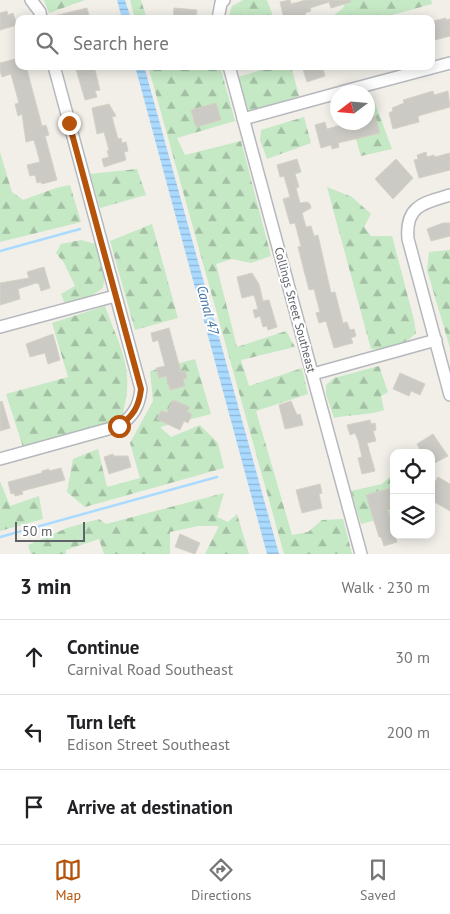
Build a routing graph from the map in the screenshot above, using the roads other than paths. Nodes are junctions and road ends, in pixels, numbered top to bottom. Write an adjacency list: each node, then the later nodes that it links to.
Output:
1 (31, 0): 3 (street)
2 (222, 2): 4 (street)
3 (40, 15)
4 (219, 15)
5 (450, 63): 6 (street)
6 (435, 67)
7 (55, 70): 14 (street)
8 (230, 70): 12 (street, Collings Street Southeast)
9 (424, 70): 10 (street)
10 (367, 85)
11 (330, 96): 12 (street)
12 (243, 119): 17 (street, Collings Street Southeast)
13 (450, 195): 16 (street)
14 (115, 296): 15 (street); 19 (street)
15 (0, 327)
16 (436, 340): 17 (street); 18 (street)
17 (313, 374): 20 (street, Collings Street Southeast)
18 (450, 395)
19 (0, 459)
20 (361, 554)

